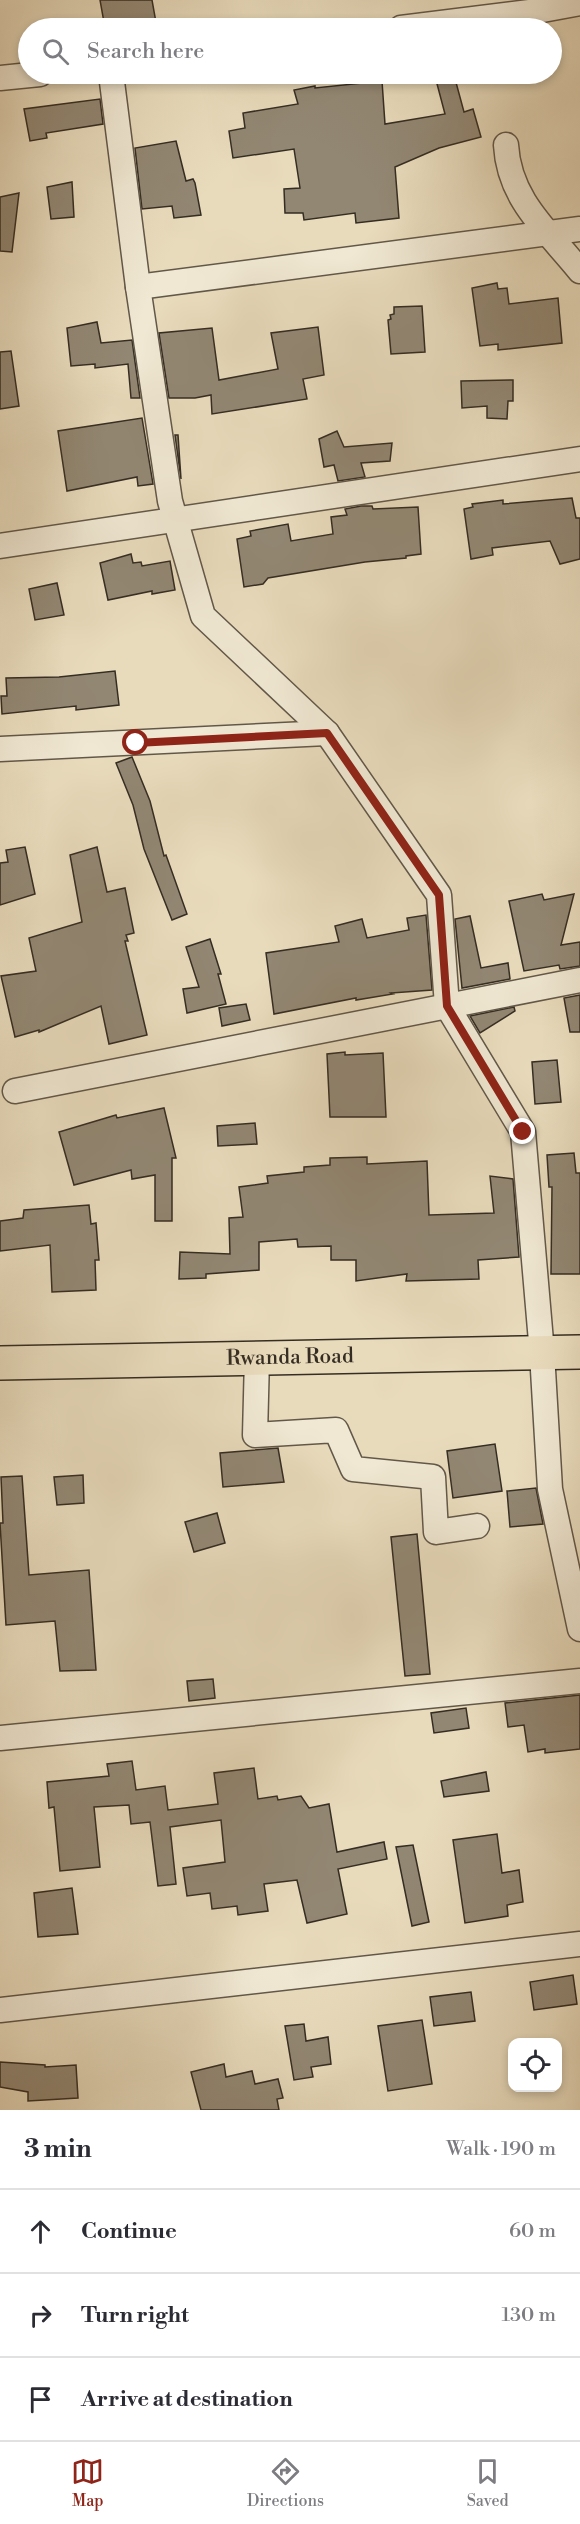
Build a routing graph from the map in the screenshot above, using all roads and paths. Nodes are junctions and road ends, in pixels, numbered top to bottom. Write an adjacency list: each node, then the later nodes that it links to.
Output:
1 (580, 3): 2 (street)
2 (518, 14): 3 (street)
3 (484, 18)
4 (18, 76): 5 (street)
5 (0, 78)
6 (112, 84): 12 (street)
7 (506, 145): 9 (street)
8 (580, 229): 9 (street)
9 (562, 242): 10 (street); 11 (street); 12 (street)
10 (494, 251)
11 (580, 271)
12 (138, 287): 14 (street)
13 (580, 459): 14 (street)
14 (176, 519): 15 (street); 16 (street)
15 (0, 546)
16 (327, 733): 17 (street); 19 (street)
17 (0, 749)
18 (580, 980): 19 (street)
19 (447, 1006): 20 (street); 22 (street)
20 (15, 1091)
21 (580, 1352): 22 (highway, Rwanda Road)
22 (542, 1353): 23 (highway, Rwanda Road); 26 (street)
23 (257, 1358): 24 (highway, Rwanda Road); 25 (street)
24 (0, 1363)
25 (477, 1526)
26 (580, 1629)
27 (580, 1681): 28 (street)
28 (0, 1738)
29 (580, 1944): 30 (street)
30 (0, 2010)

